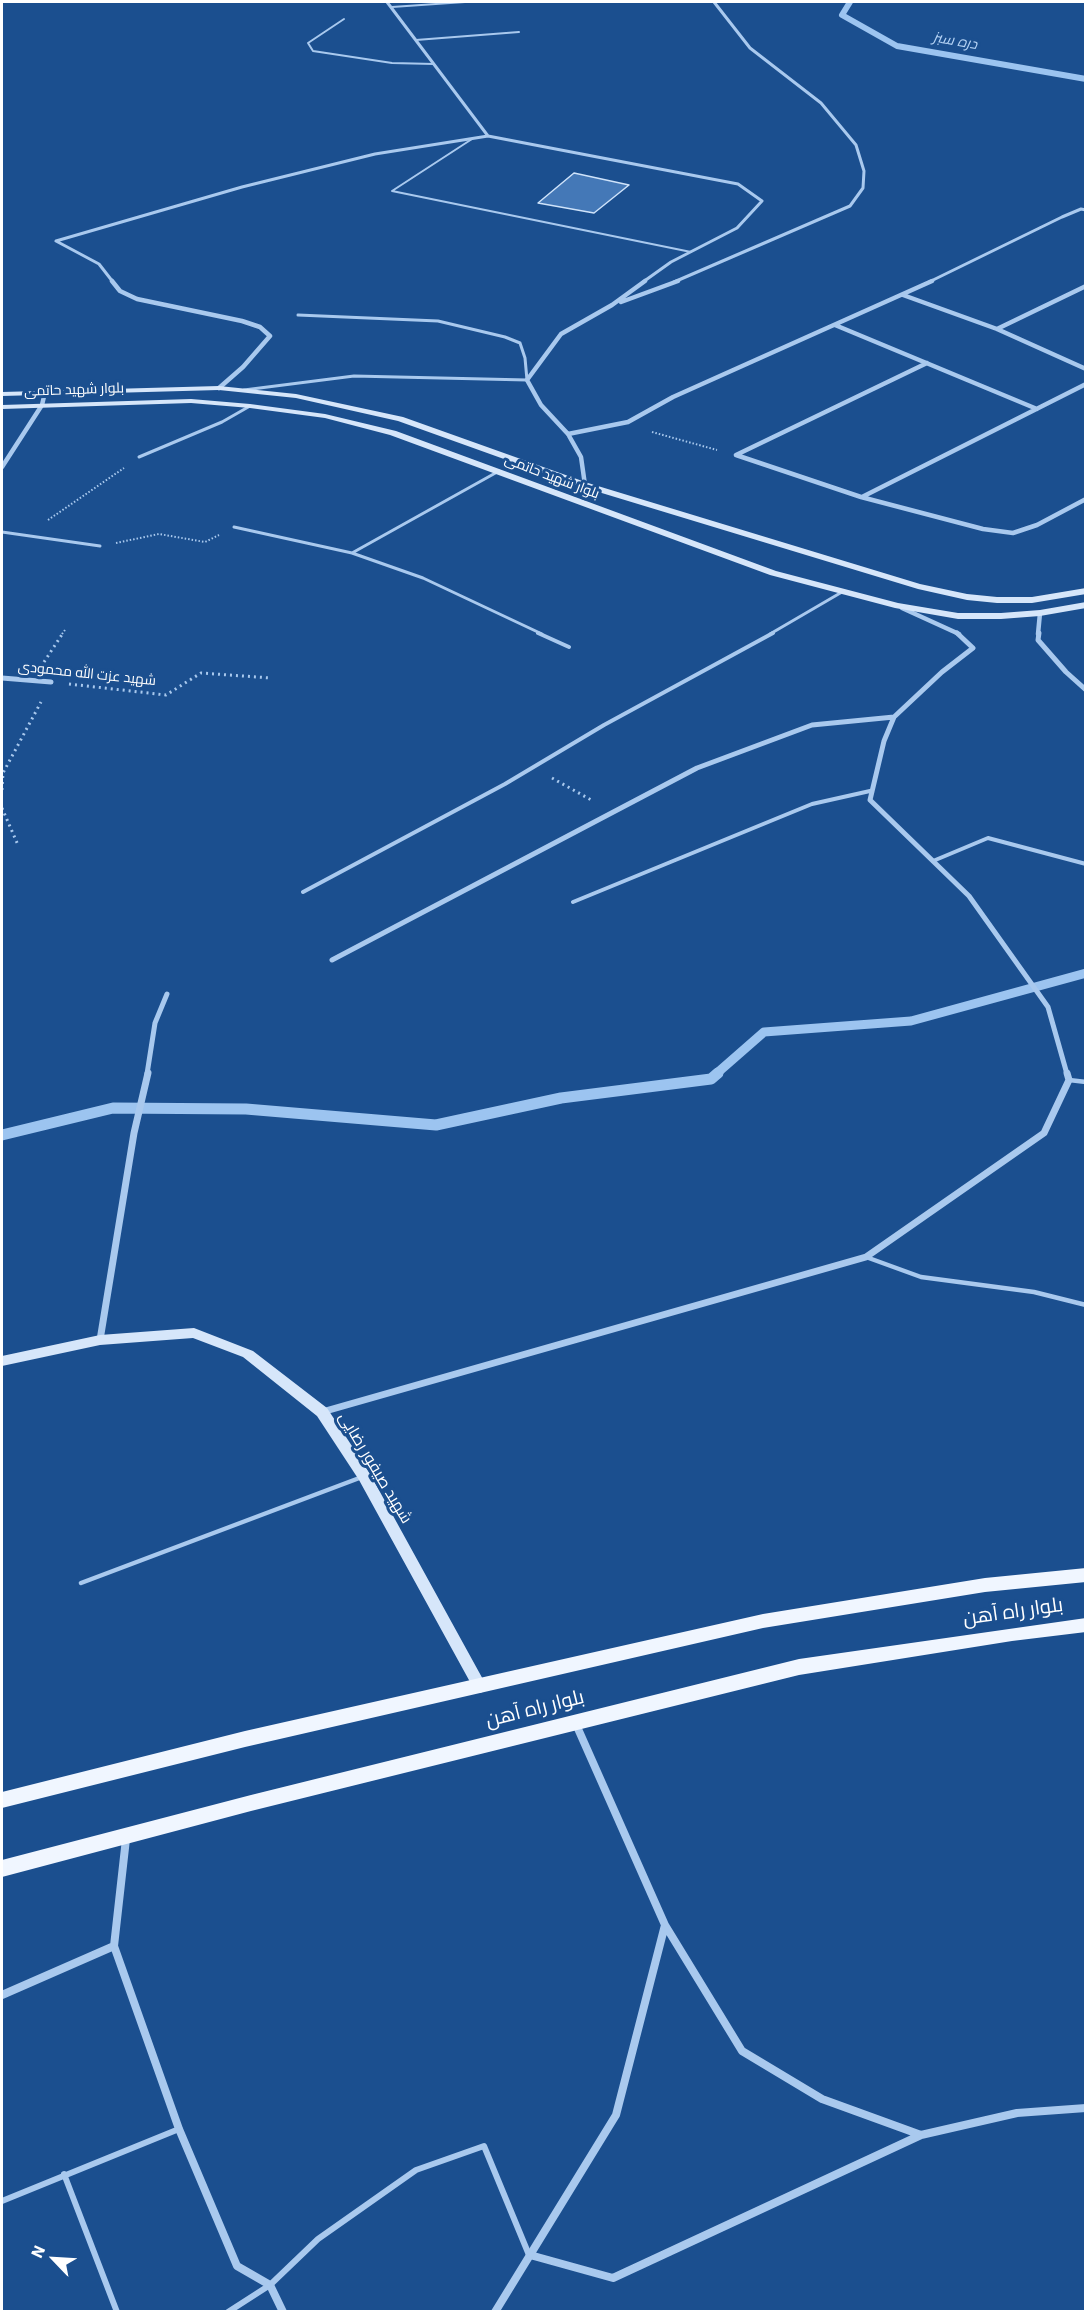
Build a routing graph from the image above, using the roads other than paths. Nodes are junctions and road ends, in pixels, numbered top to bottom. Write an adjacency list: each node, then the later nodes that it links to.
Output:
1 (387, 2): 4 (street)
2 (465, 2): 4 (lane)
3 (714, 2): 15 (street)
4 (392, 7): 7 (street)
5 (344, 19): 8 (lane)
6 (519, 33): 7 (lane)
7 (416, 40): 8 (street)
8 (434, 64): 9 (street)
9 (488, 136): 10 (street); 12 (street)
10 (472, 139): 12 (lane); 23 (street)
11 (1086, 210): 14 (street)
12 (691, 252): 15 (street)
13 (1086, 286): 18 (street)
14 (903, 295): 17 (street); 18 (street)
15 (612, 304): 21 (street)
16 (298, 315): 21 (lane)
17 (835, 324): 19 (street); 33 (street)
18 (997, 329): 20 (street)
19 (927, 363): 32 (street); 39 (street)
20 (1086, 369)
21 (526, 380): 25 (lane); 33 (street)
22 (1086, 384): 24 (street)
23 (219, 388): 25 (main road, بلوار شهید حاتمی); 26 (main road, بلوار شهید حاتمی)
24 (1075, 389): 27 (street); 32 (street)
25 (242, 390): 37 (main road, بلوار شهید حاتمی)
26 (45, 392): 28 (main road, بلوار شهید حاتمی); 29 (street)
27 (1086, 393)
28 (2, 394)
29 (42, 405): 30 (main road, بلوار شهید حاتمی); 31 (main road, بلوار شهید حاتمی); 35 (street)
30 (249, 406): 34 (lane); 36 (main road, بلوار شهید حاتمی)
31 (2, 407)
32 (1037, 409): 39 (street)
33 (568, 434): 37 (street)
34 (140, 457)
35 (2, 467)
36 (499, 471): 38 (main road, بلوار شهید حاتمی); 44 (lane)
37 (585, 485): 38 (main road); 45 (main road, بلوار شهید حاتمی)
38 (564, 496): 46 (main road, بلوار شهید حاتمی)
39 (861, 497): 40 (street)
40 (1086, 499)
41 (234, 527): 44 (lane)
42 (2, 532): 43 (lane)
43 (100, 546)
44 (351, 553): 50 (lane)
45 (1086, 591)
46 (842, 592): 48 (main road, بلوار شهید حاتمی); 58 (lane)
47 (1086, 605): 49 (main road, بلوار شهید حاتمی)
48 (898, 606): 49 (main road, بلوار شهید حاتمی); 54 (street)
49 (1040, 613): 53 (street)
50 (569, 647)
51 (2, 678): 52 (street, شهید عزت الله محمودی)
52 (51, 682)
53 (1086, 690)
54 (894, 717): 55 (street); 60 (street)
55 (870, 791): 56 (street); 59 (lane)
56 (933, 861): 57 (lane); 62 (street)
57 (1086, 864)
58 (303, 892)
59 (573, 902)
60 (332, 960)
61 (166, 994): 66 (street)
62 (1069, 1080): 63 (lane); 64 (street)
63 (1086, 1082)
64 (866, 1257): 65 (lane); 68 (street)
65 (1086, 1305)
66 (100, 1340): 67 (main road, شهید صیفور رضایی); 68 (main road, شهید صیفور رضایی)
67 (2, 1361)
68 (322, 1412): 69 (main road, شهید صیفور رضایی)
69 (364, 1476): 71 (lane); 73 (main road, شهید صیفور رضایی)
70 (1086, 1575): 73 (main road, بلوار راه آهن)
71 (81, 1583)
72 (1086, 1625): 74 (main road, بلوار راه آهن)
73 (480, 1687): 75 (main road, بلوار راه آهن)
74 (575, 1722): 76 (main road, بلوار راه آهن); 78 (street)
75 (2, 1800)
76 (126, 1836): 77 (main road, بلوار راه آهن); 79 (street)
77 (2, 1869)
78 (666, 1925): 83 (street); 86 (street)
79 (114, 1946): 80 (street); 82 (street)
80 (2, 1995)
81 (1086, 2108): 83 (street)
82 (179, 2129): 84 (lane); 87 (street)
83 (921, 2135): 86 (street)
84 (64, 2174): 85 (lane); 88 (lane)
85 (2, 2201)
86 (530, 2255): 87 (lane); 91 (street)
87 (270, 2285): 89 (lane); 90 (street)
88 (117, 2312)
89 (228, 2312)
90 (284, 2312)
91 (495, 2312)

